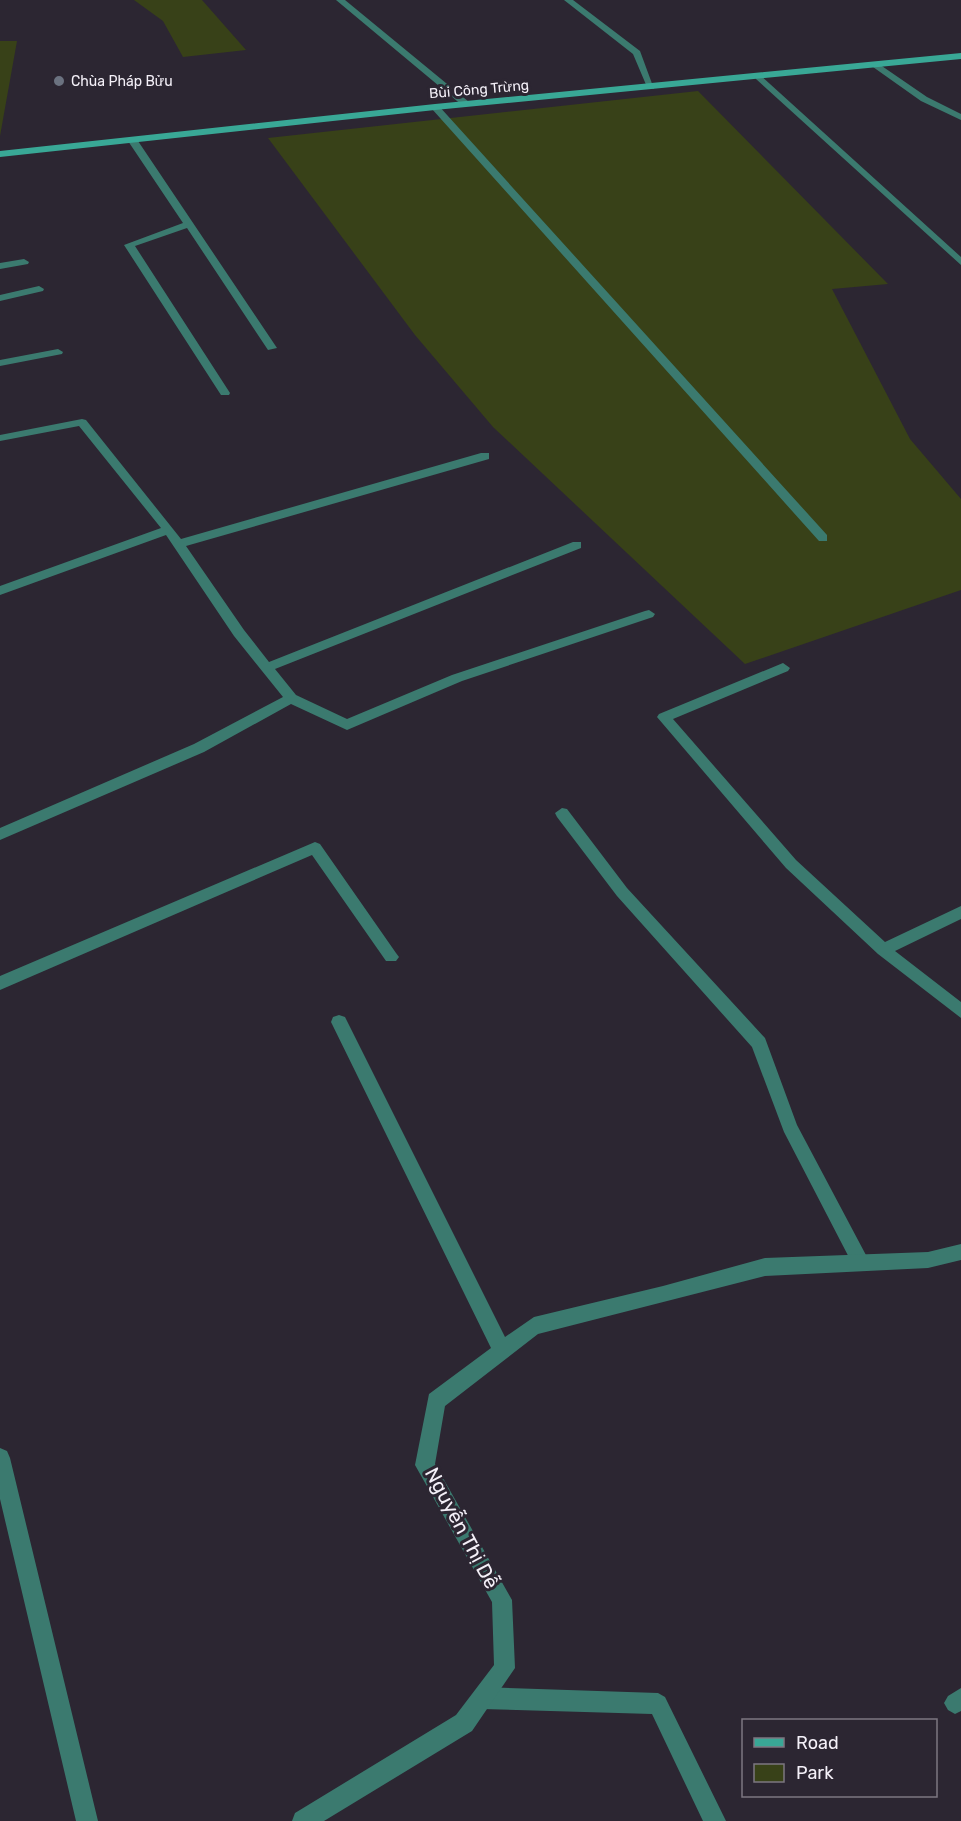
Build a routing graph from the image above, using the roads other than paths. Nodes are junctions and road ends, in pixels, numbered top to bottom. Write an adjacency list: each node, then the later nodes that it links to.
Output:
1 (340, 0): 7 (street)
2 (568, 0): 6 (street)
3 (961, 56): 4 (street, Bùi Công Trừng)
4 (876, 64): 5 (street, Bùi Công Trừng); 9 (street)
5 (759, 77): 6 (street, Bùi Công Trừng); 13 (street)
6 (651, 87): 7 (street, Bùi Công Trừng)
7 (466, 104): 8 (street, Bùi Công Trừng)
8 (435, 107): 10 (street, Bùi Công Trừng); 25 (street)
9 (961, 117)
10 (133, 141): 11 (street, Bùi Công Trừng); 12 (street)
11 (0, 154)
12 (189, 224): 18 (street); 21 (street)
13 (961, 261)
14 (24, 262): 15 (street)
15 (0, 266)
16 (39, 290): 17 (street)
17 (0, 298)
18 (272, 348)
19 (58, 352): 20 (street)
20 (0, 363)
21 (225, 393)
22 (0, 438): 24 (street)
23 (485, 456): 26 (street)
24 (169, 530): 26 (street); 28 (street)
25 (823, 538)
26 (177, 544): 30 (street)
27 (577, 545): 30 (street)
28 (0, 591)
29 (650, 614): 32 (street)
30 (266, 668): 32 (street)
31 (783, 668): 36 (street)
32 (291, 698): 34 (street)
33 (562, 813): 42 (street)
34 (0, 834)
35 (961, 912): 36 (street)
36 (883, 950): 39 (street)
37 (391, 957): 38 (street)
38 (0, 983)
39 (961, 1011)
40 (339, 1022): 43 (street)
41 (961, 1252): 42 (street, Nguyễn Thị Dễ)
42 (861, 1263): 43 (street, Nguyễn Thị Dễ)
43 (502, 1351): 45 (street, Nguyễn Thị Dễ)
44 (0, 1458): 46 (street)
45 (482, 1698): 47 (street, Nguyễn Thị Dễ); 48 (street)
46 (87, 1821)
47 (303, 1821)
48 (715, 1821)

